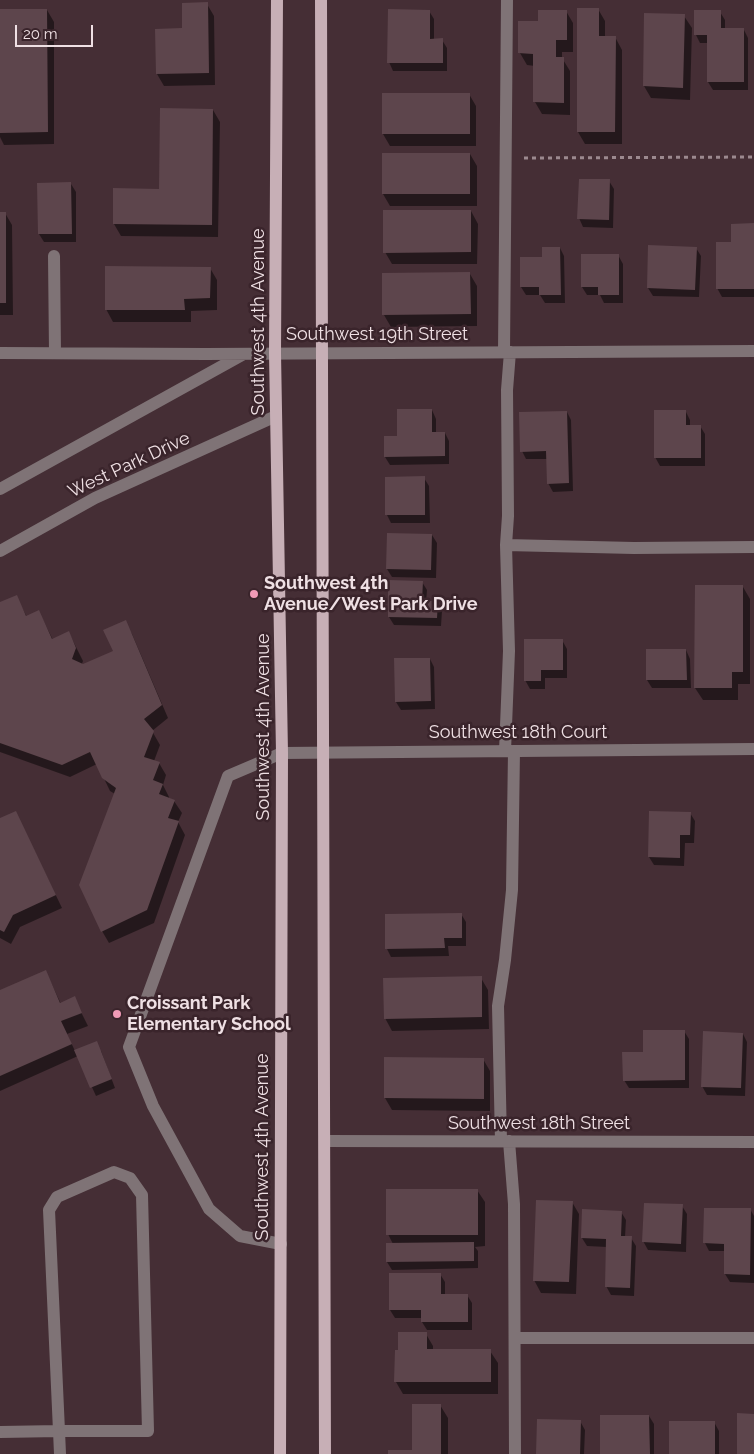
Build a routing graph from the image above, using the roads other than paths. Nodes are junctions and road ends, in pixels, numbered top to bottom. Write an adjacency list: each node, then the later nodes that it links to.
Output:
1 (278, 0): 9 (main road, Southwest 4th Avenue)
2 (321, 0): 10 (main road)
3 (507, 0): 6 (street)
4 (54, 256): 8 (street)
5 (754, 351): 6 (street, Southwest 19th Street)
6 (507, 352): 10 (street, Southwest 19th Street); 14 (street)
7 (0, 353): 8 (street, Southwest 19th Street)
8 (55, 353): 11 (street, Southwest 19th Street)
9 (275, 353): 10 (street, Southwest 19th Street); 11 (street, Southwest 19th Street); 12 (main road, Southwest 4th Avenue)
10 (321, 353): 19 (main road)
11 (244, 354): 13 (street)
12 (276, 416): 16 (street, West Park Drive); 20 (main road, Southwest 4th Avenue)
13 (0, 489)
14 (506, 544): 15 (street); 18 (street)
15 (754, 548)
16 (0, 551)
17 (754, 749): 18 (street, Southwest 18th Court)
18 (509, 751): 19 (street, Southwest 18th Court); 22 (street)
19 (322, 752): 20 (street, Southwest 18th Court); 21 (main road)
20 (282, 753): 24 (main road, Southwest 4th Avenue); 24 (street)
21 (325, 1141): 22 (street, Southwest 18th Street); 31 (main road)
22 (505, 1141): 23 (street, Southwest 18th Street); 25 (street)
23 (754, 1142)
24 (281, 1244): 30 (main road, Southwest 4th Avenue)
25 (515, 1338): 26 (street); 32 (street)
26 (754, 1338)
27 (59, 1431): 27 (street); 28 (street); 29 (street)
28 (0, 1432)
29 (60, 1454)
30 (280, 1454)
31 (325, 1454)
32 (515, 1454)

